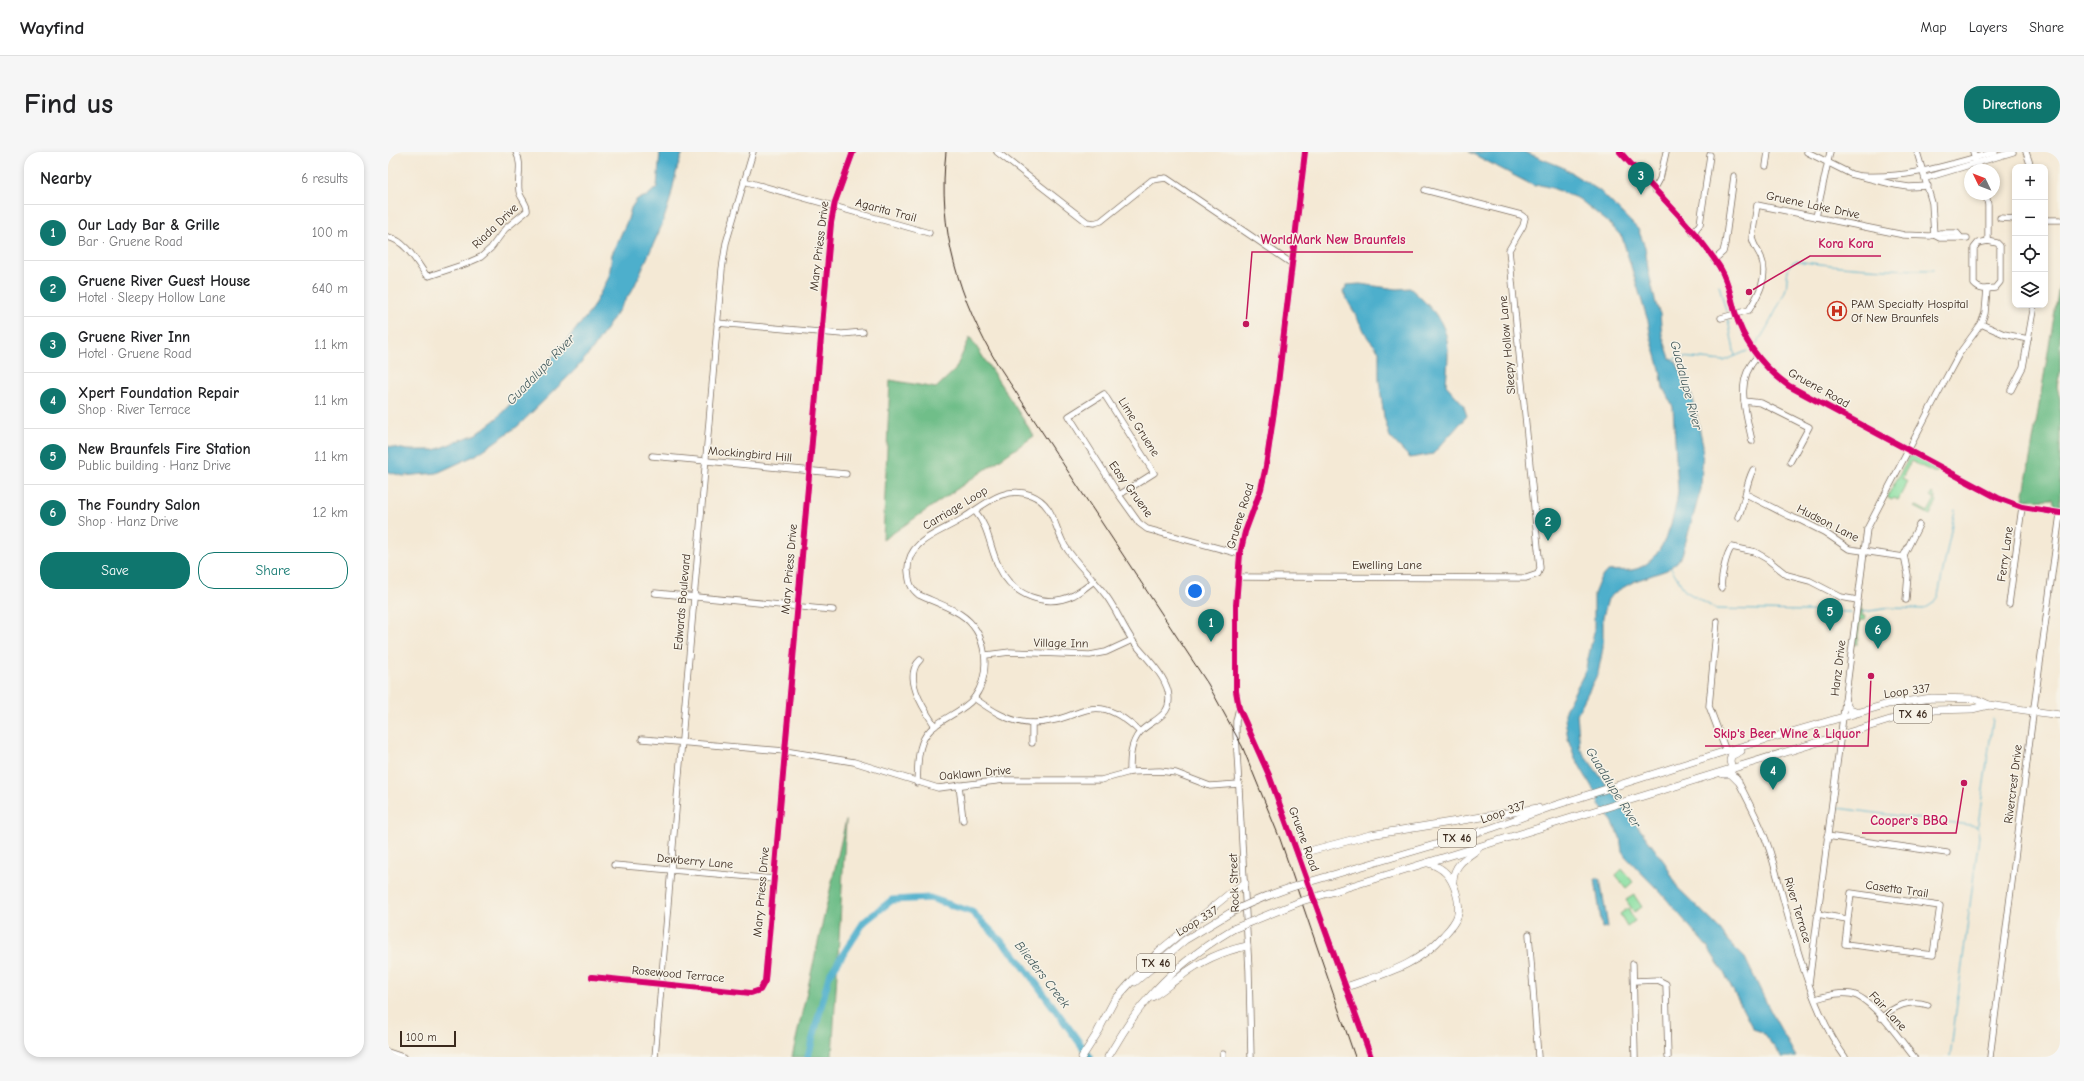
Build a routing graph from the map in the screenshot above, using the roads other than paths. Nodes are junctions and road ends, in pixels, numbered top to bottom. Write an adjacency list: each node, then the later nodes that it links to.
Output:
1 (516, 152): 37 (street, Riada Drive)
2 (753, 152): 23 (street, Edwards Boulevard)
3 (853, 152): 28 (street, Mary Priess Drive)
4 (996, 152): 41 (street)
5 (1305, 152): 41 (street, Gruene Road)
6 (1620, 152): 26 (street, Gruene Road)
7 (1666, 152): 26 (street)
8 (1768, 152): 19 (street)
9 (1807, 152): 17 (street)
10 (1830, 152): 17 (street)
11 (1918, 152): 20 (street)
12 (1995, 152): 16 (street)
13 (2013, 152): 16 (street)
14 (2026, 152): 18 (street)
15 (1710, 155): 35 (street)
16 (1975, 157): 20 (street)
17 (1828, 163): 22 (street); 29 (street)
18 (2030, 164)
19 (1766, 166)
20 (1925, 175): 22 (street); 24 (street)
21 (1734, 176): 40 (street)
22 (1862, 176): 24 (street)
23 (744, 181): 28 (street, Agarita Trail); 46 (street, Edwards Boulevard)
24 (1928, 186): 36 (street)
25 (1426, 190): 73 (street, Sleepy Hollow Lane)
26 (1654, 190): 35 (street, Gruene Road)
27 (1987, 200): 39 (street)
28 (834, 207): 34 (street, Agarita Trail); 48 (street, Mary Priess Drive)
29 (1816, 217): 36 (street, Gruene Lake Drive); 44 (street, Gruene Lake Drive)
30 (2000, 218): 31 (street)
31 (2012, 219)
32 (2048, 220): 33 (street)
33 (2060, 220)
34 (929, 233)
35 (1693, 233): 40 (street, Gruene Road)
36 (1934, 235): 38 (street, Gruene Lake Drive)
37 (388, 237)
38 (1968, 238)
39 (1988, 242): 42 (street); 42 (street)
40 (1714, 260): 44 (street, Gruene Road)
41 (1291, 263): 71 (street, Gruene Road)
42 (1986, 289): 47 (street, Hanz Drive)
43 (2033, 308): 50 (street)
44 (1736, 314): 45 (street, Gruene Lake Drive); 51 (street, Gruene Road)
45 (1721, 318)
46 (717, 323): 48 (street); 58 (street, Edwards Boulevard)
47 (1981, 324): 50 (street); 56 (street, Hanz Drive)
48 (821, 332): 49 (street); 60 (street, Mary Priess Drive)
49 (863, 332)
50 (2028, 339): 52 (street)
51 (1757, 357): 54 (street); 56 (street, Gruene Road)
52 (2011, 390)
53 (1104, 394): 64 (street, Lime Gruene); 64 (street, Easy Gruene)
54 (1744, 401): 55 (street); 59 (street)
55 (1752, 441)
56 (1910, 449): 65 (street, Gruene Road); 70 (street, Hanz Drive)
57 (652, 456): 58 (street, Mockingbird Hill)
58 (705, 461): 60 (street, Mockingbird Hill); 78 (street, Edwards Boulevard)
59 (1790, 462)
60 (810, 470): 62 (street, Mockingbird Hill); 82 (street, Mary Priess Drive)
61 (1753, 470): 63 (street)
62 (846, 474)
63 (1746, 494): 68 (street); 70 (street, Hudson Lane)
64 (1119, 495): 71 (street, Easy Gruene)
65 (2022, 507): 67 (street, Gruene Road); 81 (street, Ferry Lane)
66 (975, 511): 75 (street, Carriage Loop); 75 (street); 86 (street, Carriage Loop)
67 (2060, 514): 92 (street, Rivercrest Drive)
68 (1738, 517)
69 (1919, 525): 72 (street)
70 (1864, 552): 72 (street, Hudson Lane); 79 (street, Hanz Drive)
71 (1240, 554): 74 (street, Gruene Road)
72 (1904, 557): 80 (street)
73 (1536, 576): 74 (street, Ewelling Lane)
74 (1238, 577): 91 (street, Gruene Road)
75 (1094, 581): 85 (street, Carriage Loop)
76 (1722, 588): 79 (street)
77 (654, 593): 78 (street)
78 (693, 597): 82 (street); 102 (street, Edwards Boulevard)
79 (1857, 600): 89 (street, Hanz Drive)
80 (1906, 600)
81 (2009, 604)
82 (797, 606): 83 (street); 104 (street, Mary Priess Drive)
83 (833, 610)
84 (1717, 621): 105 (street)
85 (1132, 640): 86 (street, Village Inn); 98 (street, Carriage Loop)
86 (986, 655): 88 (street, Carriage Loop)
87 (920, 660): 97 (street)
88 (974, 698): 96 (street); 97 (street)
89 (1845, 702): 93 (main road); 95 (street, Hanz Drive)
90 (1989, 705): 92 (main road, Loop 337 / TX 46); 93 (main road, Loop 337 / TX 46); 99 (main road, Loop 337 / TX 46)
91 (1239, 708): 112 (street, Rock Street); 119 (street, Gruene Road)
92 (2034, 711): 94 (main road, Loop 337 / TX 46); 154 (street, Rivercrest Drive)
93 (1858, 712): 95 (main road, Loop 337 / TX 46)
94 (2060, 715)
95 (1843, 717): 99 (street, Hanz Drive); 100 (main road, Loop 337 / TX 46)
96 (1032, 723): 98 (street); 103 (street)
97 (935, 726): 111 (street)
98 (1140, 732): 108 (street)
99 (1839, 736): 106 (main road, Loop 337 / TX 46); 116 (street, Hanz Drive)
100 (1774, 738): 105 (main road, Loop 337 / TX 46); 107 (main road)
101 (642, 739): 102 (street, Oaklawn Drive)
102 (682, 742): 104 (street, Oaklawn Drive); 122 (street, Edwards Boulevard)
103 (1032, 743)
104 (785, 751): 111 (street, Oaklawn Drive); 123 (street, Mary Priess Drive)
105 (1726, 751): 114 (main road, Loop 337 / TX 46)
106 (1742, 765): 107 (main road, Loop 337 / TX 46); 109 (main road)
107 (1732, 769): 109 (street, River Terrace); 110 (main road, Loop 337 / TX 46)
108 (1130, 772): 112 (street, Oaklawn Drive); 113 (street, Oaklawn Drive)
109 (1738, 781): 110 (main road); 134 (street, River Terrace)
110 (1688, 782): 117 (main road, Loop 337 / TX 46)
111 (917, 783): 113 (street, Oaklawn Drive)
112 (1239, 784): 125 (street, Rock Street)
113 (959, 785): 115 (street)
114 (1556, 805): 119 (main road); 141 (main road, Loop 337 / TX 46, bridge)
115 (963, 820)
116 (1827, 836): 118 (street); 126 (street, Hanz Drive)
117 (1484, 846): 120 (main road, Loop 337 / TX 46); 124 (main road)
118 (1947, 853)
119 (1298, 854): 135 (street, Gruene Road)
120 (1428, 863): 124 (main road); 138 (main road, Loop 337 / TX 46, bridge)
121 (614, 865): 122 (street, Dewberry Lane)
122 (671, 870): 123 (street, Dewberry Lane); 133 (street, Edwards Boulevard)
123 (774, 879): 136 (street, Mary Priess Drive)
124 (1453, 881): 135 (main road)
125 (1245, 883): 129 (street, Rock Street); 141 (main road)
126 (1817, 914): 127 (street); 134 (street, Hanz Drive)
127 (1847, 919): 127 (street, Casetta Trail)
128 (1529, 934): 149 (street)
129 (1248, 946): 138 (main road); 147 (street, Rock Street)
130 (1633, 964): 132 (street)
131 (592, 977): 133 (street, Rosewood Terrace)
132 (1634, 981): 150 (street); 151 (street)
133 (662, 983): 136 (street, Rosewood Terrace); 144 (street, Edwards Boulevard)
134 (1809, 983): 137 (street, River Terrace)
135 (1346, 987): 148 (street, Gruene Road)
136 (760, 990)
137 (1815, 999): 140 (street, Fair Lane); 152 (street, River Terrace)
138 (1145, 1001): 146 (main road, Loop 337 / TX 46)
139 (1928, 1005): 140 (street)
140 (1881, 1018): 153 (street, Fair Lane)
141 (1098, 1032): 145 (main road, Loop 337 / TX 46)
142 (388, 1052): 143 (street)
143 (403, 1057)
144 (655, 1057)
145 (1082, 1057)
146 (1108, 1057)
147 (1251, 1057)
148 (1371, 1057)
149 (1538, 1057)
150 (1635, 1057)
151 (1668, 1057)
152 (1845, 1057)
153 (1914, 1057)
154 (1990, 1057)

